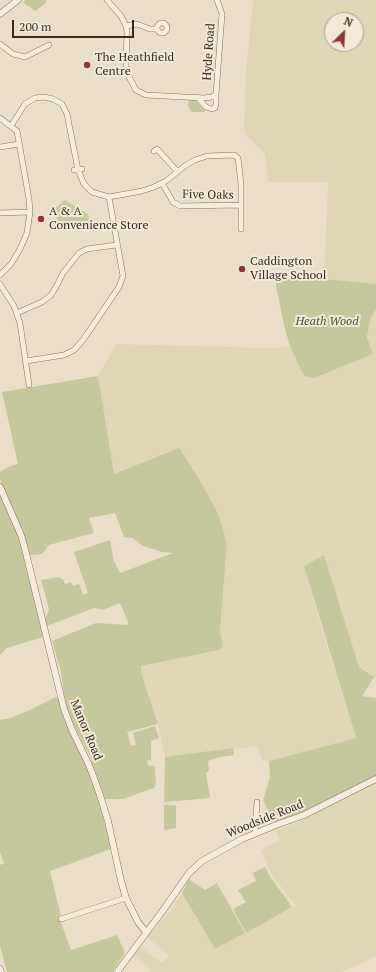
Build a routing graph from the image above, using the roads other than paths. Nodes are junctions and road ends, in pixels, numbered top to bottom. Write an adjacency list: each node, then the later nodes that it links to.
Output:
1 (18, 0): 4 (street)
2 (107, 0): 5 (street)
3 (217, 0): 9 (street, Hyde Road)
4 (0, 14)
5 (126, 26): 6 (street); 10 (street, Hyde Road)
6 (157, 29)
7 (0, 44): 8 (street)
8 (49, 45)
9 (216, 94): 10 (street, Hyde Road); 10 (street)
10 (196, 97)
11 (0, 118): 12 (street)
12 (11, 126): 13 (street); 18 (street)
13 (19, 144): 14 (street); 20 (street)
14 (0, 147)
15 (157, 149): 16 (street, Five Oaks)
16 (177, 171): 17 (street, Five Oaks); 19 (street, Five Oaks)
17 (162, 183): 18 (street, Five Oaks); 19 (street, Five Oaks)
18 (109, 197): 23 (street)
19 (241, 205): 22 (street, Five Oaks)
20 (30, 212): 21 (street); 24 (street)
21 (0, 213)
22 (241, 229)
23 (116, 245): 26 (street); 27 (street)
24 (0, 275)
25 (0, 284): 26 (street)
26 (17, 313): 27 (street)
27 (26, 361): 28 (street)
28 (29, 385)
29 (0, 487): 33 (street, Manor Road)
30 (376, 779): 32 (street, Woodside Road)
31 (257, 802): 32 (street)
32 (255, 833): 35 (street, Woodside Road)
33 (126, 898): 34 (street); 35 (street, Manor Road)
34 (61, 919)
35 (146, 932): 36 (street, Woodside Road)
36 (117, 972)

